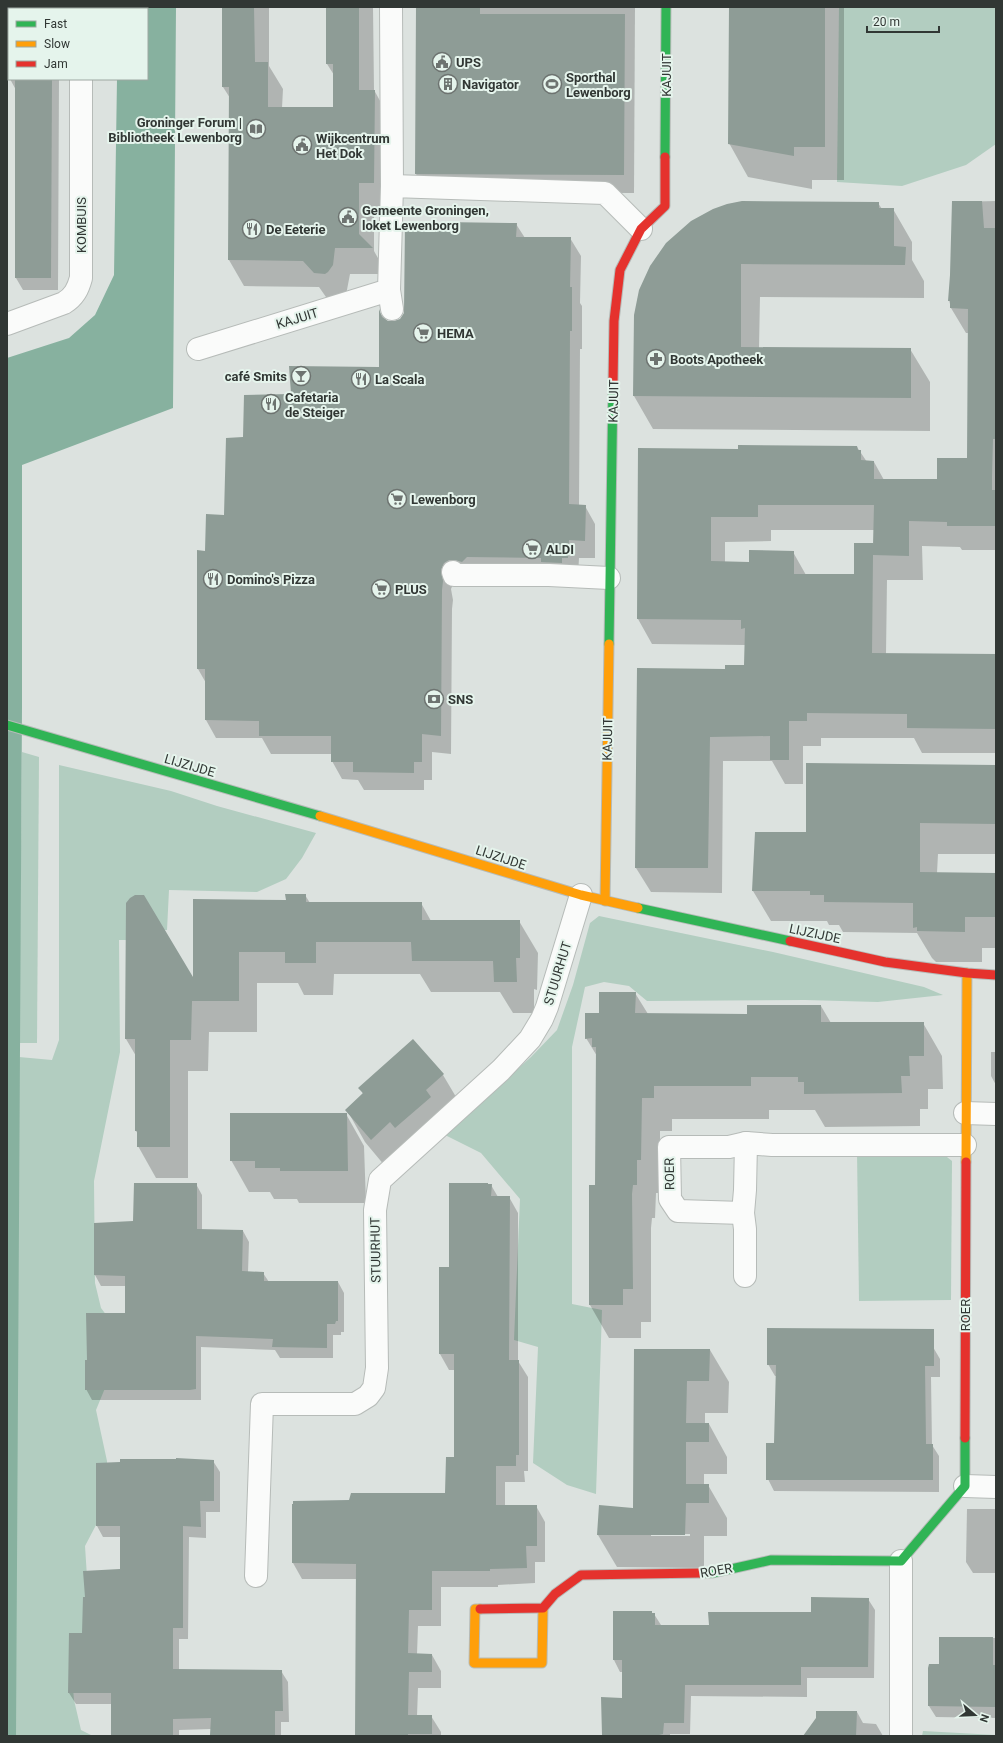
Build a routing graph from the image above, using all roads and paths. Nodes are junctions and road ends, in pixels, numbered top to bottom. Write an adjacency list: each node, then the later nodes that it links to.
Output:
1 (391, 7): 4 (street, KAJUIT)
2 (666, 7): 5 (street, KAJUIT)
3 (81, 80): 6 (street, KOMBUIS)
4 (392, 186): 5 (street); 7 (street, KAJUIT)
5 (641, 229): 9 (street, KAJUIT)
6 (7, 324)
7 (198, 349)
8 (453, 572): 9 (street)
9 (609, 578): 12 (street, KAJUIT)
10 (7, 725): 11 (street, LIJZIJDE)
11 (581, 895): 12 (street, LIJZIJDE); 24 (street, STUURHUT)
12 (605, 900): 13 (street, LIJZIJDE)
13 (967, 973): 14 (street, LIJZIJDE); 15 (street, ROER)
14 (996, 975)
15 (965, 1113): 16 (street); 18 (street, ROER)
16 (996, 1114)
17 (746, 1143): 18 (street, ROER); 19 (street); 19 (street, ROER)
18 (965, 1145): 21 (street, ROER)
19 (742, 1213): 20 (street)
20 (745, 1276)
21 (965, 1486): 22 (street); 23 (street)
22 (996, 1487)
23 (901, 1561): 25 (street, ROER); 26 (street)
24 (256, 1576)
25 (542, 1608): 25 (street)
26 (901, 1736)

